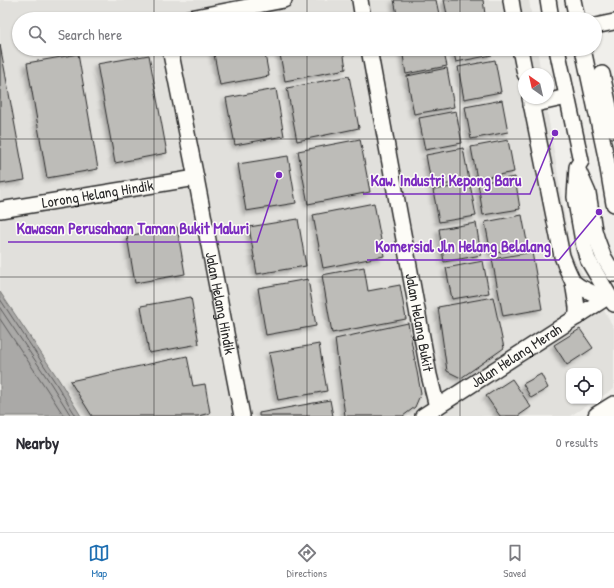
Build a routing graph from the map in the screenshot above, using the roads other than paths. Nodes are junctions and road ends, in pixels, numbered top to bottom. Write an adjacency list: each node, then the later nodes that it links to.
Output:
1 (284, 0): 6 (street)
2 (360, 0): 7 (street)
3 (511, 0): 8 (street)
4 (548, 0): 9 (street)
5 (573, 0): 10 (street)
6 (221, 12)
7 (362, 12)
8 (513, 12)
9 (550, 12)
10 (576, 12)
11 (614, 22): 12 (street)
12 (602, 25)
13 (171, 56): 26 (street, Jalan Helang Hindik)
14 (370, 56): 34 (street, Jalan Helang Bukit)
15 (521, 56): 18 (street)
16 (559, 56): 20 (street)
17 (588, 56): 19 (street)
18 (524, 68)
19 (602, 74): 23 (street); 24 (street)
20 (567, 97): 21 (street); 25 (street)
21 (554, 98)
22 (531, 104): 30 (street)
23 (614, 130)
24 (606, 157): 25 (street); 27 (street)
25 (579, 164): 29 (street); 31 (street)
26 (196, 178): 28 (street, Lorong Helang Hindik); 35 (street, Jalan Helang Hindik)
27 (614, 204)
28 (0, 210)
29 (614, 274)
30 (574, 282): 31 (street); 32 (street)
31 (609, 300): 32 (street, Jalan Helang Merah)
32 (577, 317): 34 (street, Jalan Helang Merah)
33 (614, 406): 37 (main road)
34 (437, 407): 36 (street, Jalan Helang Merah)
35 (242, 416)
36 (423, 416)
37 (598, 416)

